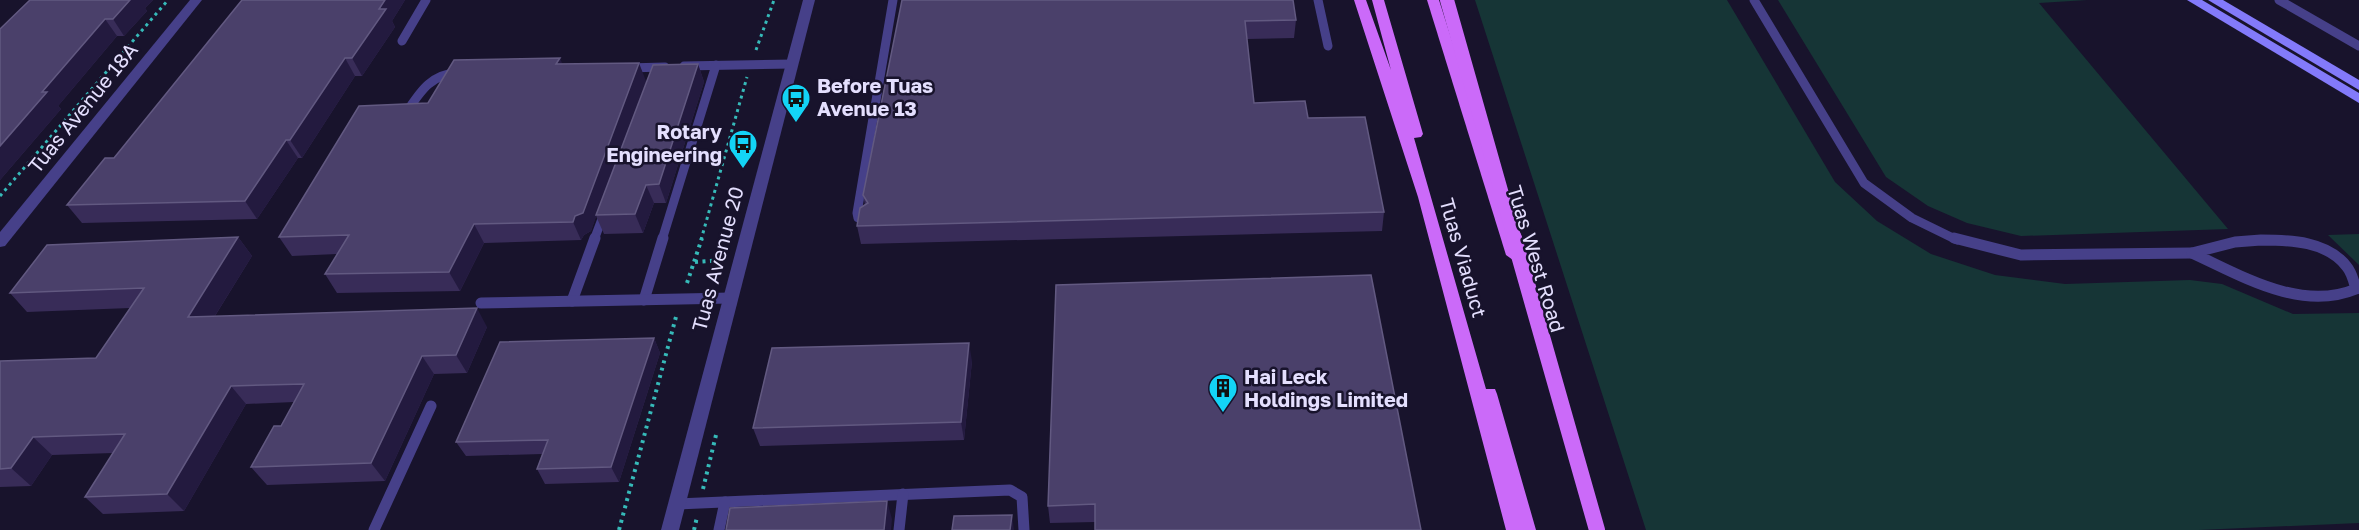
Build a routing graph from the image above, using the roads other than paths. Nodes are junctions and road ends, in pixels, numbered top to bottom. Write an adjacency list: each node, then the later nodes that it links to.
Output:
1 (196, 0): 28 (street, Tuas Avenue 18A)
2 (426, 0): 14 (lane)
3 (809, 0): 17 (street, Tuas Avenue 20)
4 (893, 0): 27 (lane)
5 (1318, 0): 15 (lane)
6 (1360, 0): 43 (main road, Tuas Viaduct)
7 (1378, 0): 44 (main road)
8 (1433, 0): 45 (main road, Tuas West Road)
9 (1448, 0): 45 (main road, bridge)
10 (1754, 0): 29 (lane)
11 (2193, 0): 24 (main road)
12 (2214, 0): 23 (main road)
13 (2279, 0): 16 (lane)
14 (402, 41)
15 (1328, 46)
16 (2359, 46)
17 (792, 64): 18 (lane); 30 (street, Tuas Avenue 20)
18 (716, 66): 19 (lane); 31 (lane)
19 (658, 67): 20 (lane); 22 (lane)
20 (611, 68)
21 (471, 71): 25 (lane)
22 (653, 78)
23 (2359, 86)
24 (2359, 99)
25 (405, 113)
26 (608, 201): 32 (lane)
27 (866, 220)
28 (0, 242)
29 (2192, 253): 29 (lane)
30 (731, 298): 31 (lane); 37 (street, Tuas Avenue 20)
31 (644, 300): 32 (lane)
32 (572, 301): 33 (lane)
33 (481, 303)
34 (431, 406): 38 (lane)
35 (903, 494): 36 (lane); 41 (lane); 42 (lane)
36 (725, 502): 37 (lane); 40 (lane)
37 (677, 504): 39 (street, Tuas Avenue 20)
38 (374, 530)
39 (670, 530)
40 (719, 530)
41 (899, 530)
42 (1024, 530)
43 (1515, 530)
44 (1527, 530)
45 (1598, 530)

